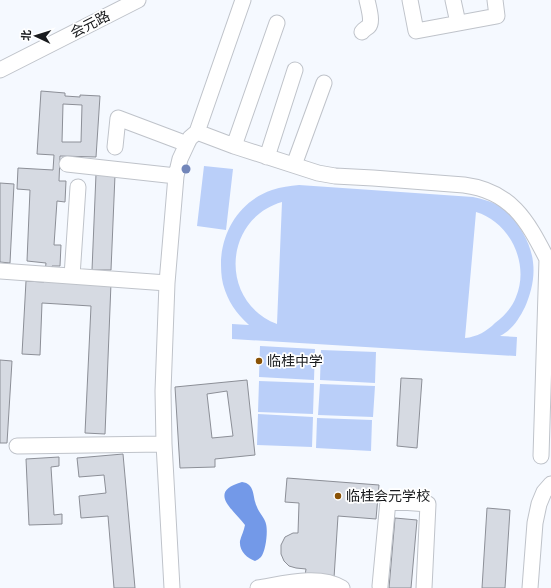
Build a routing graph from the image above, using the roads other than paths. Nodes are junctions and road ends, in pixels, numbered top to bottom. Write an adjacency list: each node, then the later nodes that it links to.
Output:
1 (138, 0): 10 (street, 会元路)
2 (243, 0): 13 (street)
3 (366, 0): 9 (street)
4 (410, 0): 8 (street)
5 (453, 0): 8 (street)
6 (495, 0): 8 (street)
7 (277, 23): 15 (street)
8 (458, 23)
9 (362, 32)
10 (0, 70)
11 (295, 70): 17 (street)
12 (324, 83): 19 (street)
13 (197, 132): 14 (street); 15 (street)
14 (187, 144): 16 (street); 20 (street)
15 (234, 146): 17 (street)
16 (115, 147)
17 (267, 157): 19 (street)
18 (67, 164): 20 (street)
19 (294, 166): 22 (street)
20 (176, 176): 25 (street)
21 (78, 187): 24 (street)
22 (549, 259): 28 (street)
23 (0, 271): 24 (street)
24 (72, 276): 25 (street)
25 (167, 282): 26 (street)
26 (164, 444): 27 (street); 31 (street)
27 (17, 446)
28 (541, 456)
29 (551, 484): 35 (street)
30 (380, 586): 34 (street)
31 (172, 588)
32 (258, 588): 33 (street)
33 (342, 588)
34 (424, 588)
35 (530, 588)

